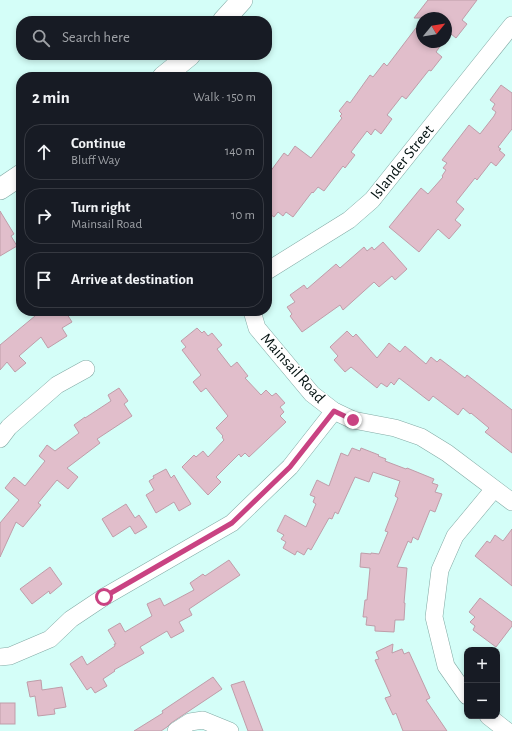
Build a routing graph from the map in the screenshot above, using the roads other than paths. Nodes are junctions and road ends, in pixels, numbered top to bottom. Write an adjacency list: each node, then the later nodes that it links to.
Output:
1 (242, 0): 2 (main road)
2 (228, 16)
3 (512, 25): 8 (street, Islander Street)
4 (184, 60): 5 (main road)
5 (170, 72)
6 (16, 178): 7 (main road)
7 (0, 189)
8 (272, 268)
9 (253, 316): 11 (street, Mainsail Road)
10 (86, 369): 12 (street)
11 (334, 411): 13 (street, Mainsail Road); 15 (street)
12 (0, 440)
13 (494, 489): 14 (street, Mainsail Road); 16 (street)
14 (512, 502)
15 (0, 657)
16 (464, 692)
17 (492, 719): 20 (street)
18 (176, 731): 19 (street)
19 (230, 731)
20 (507, 731)

